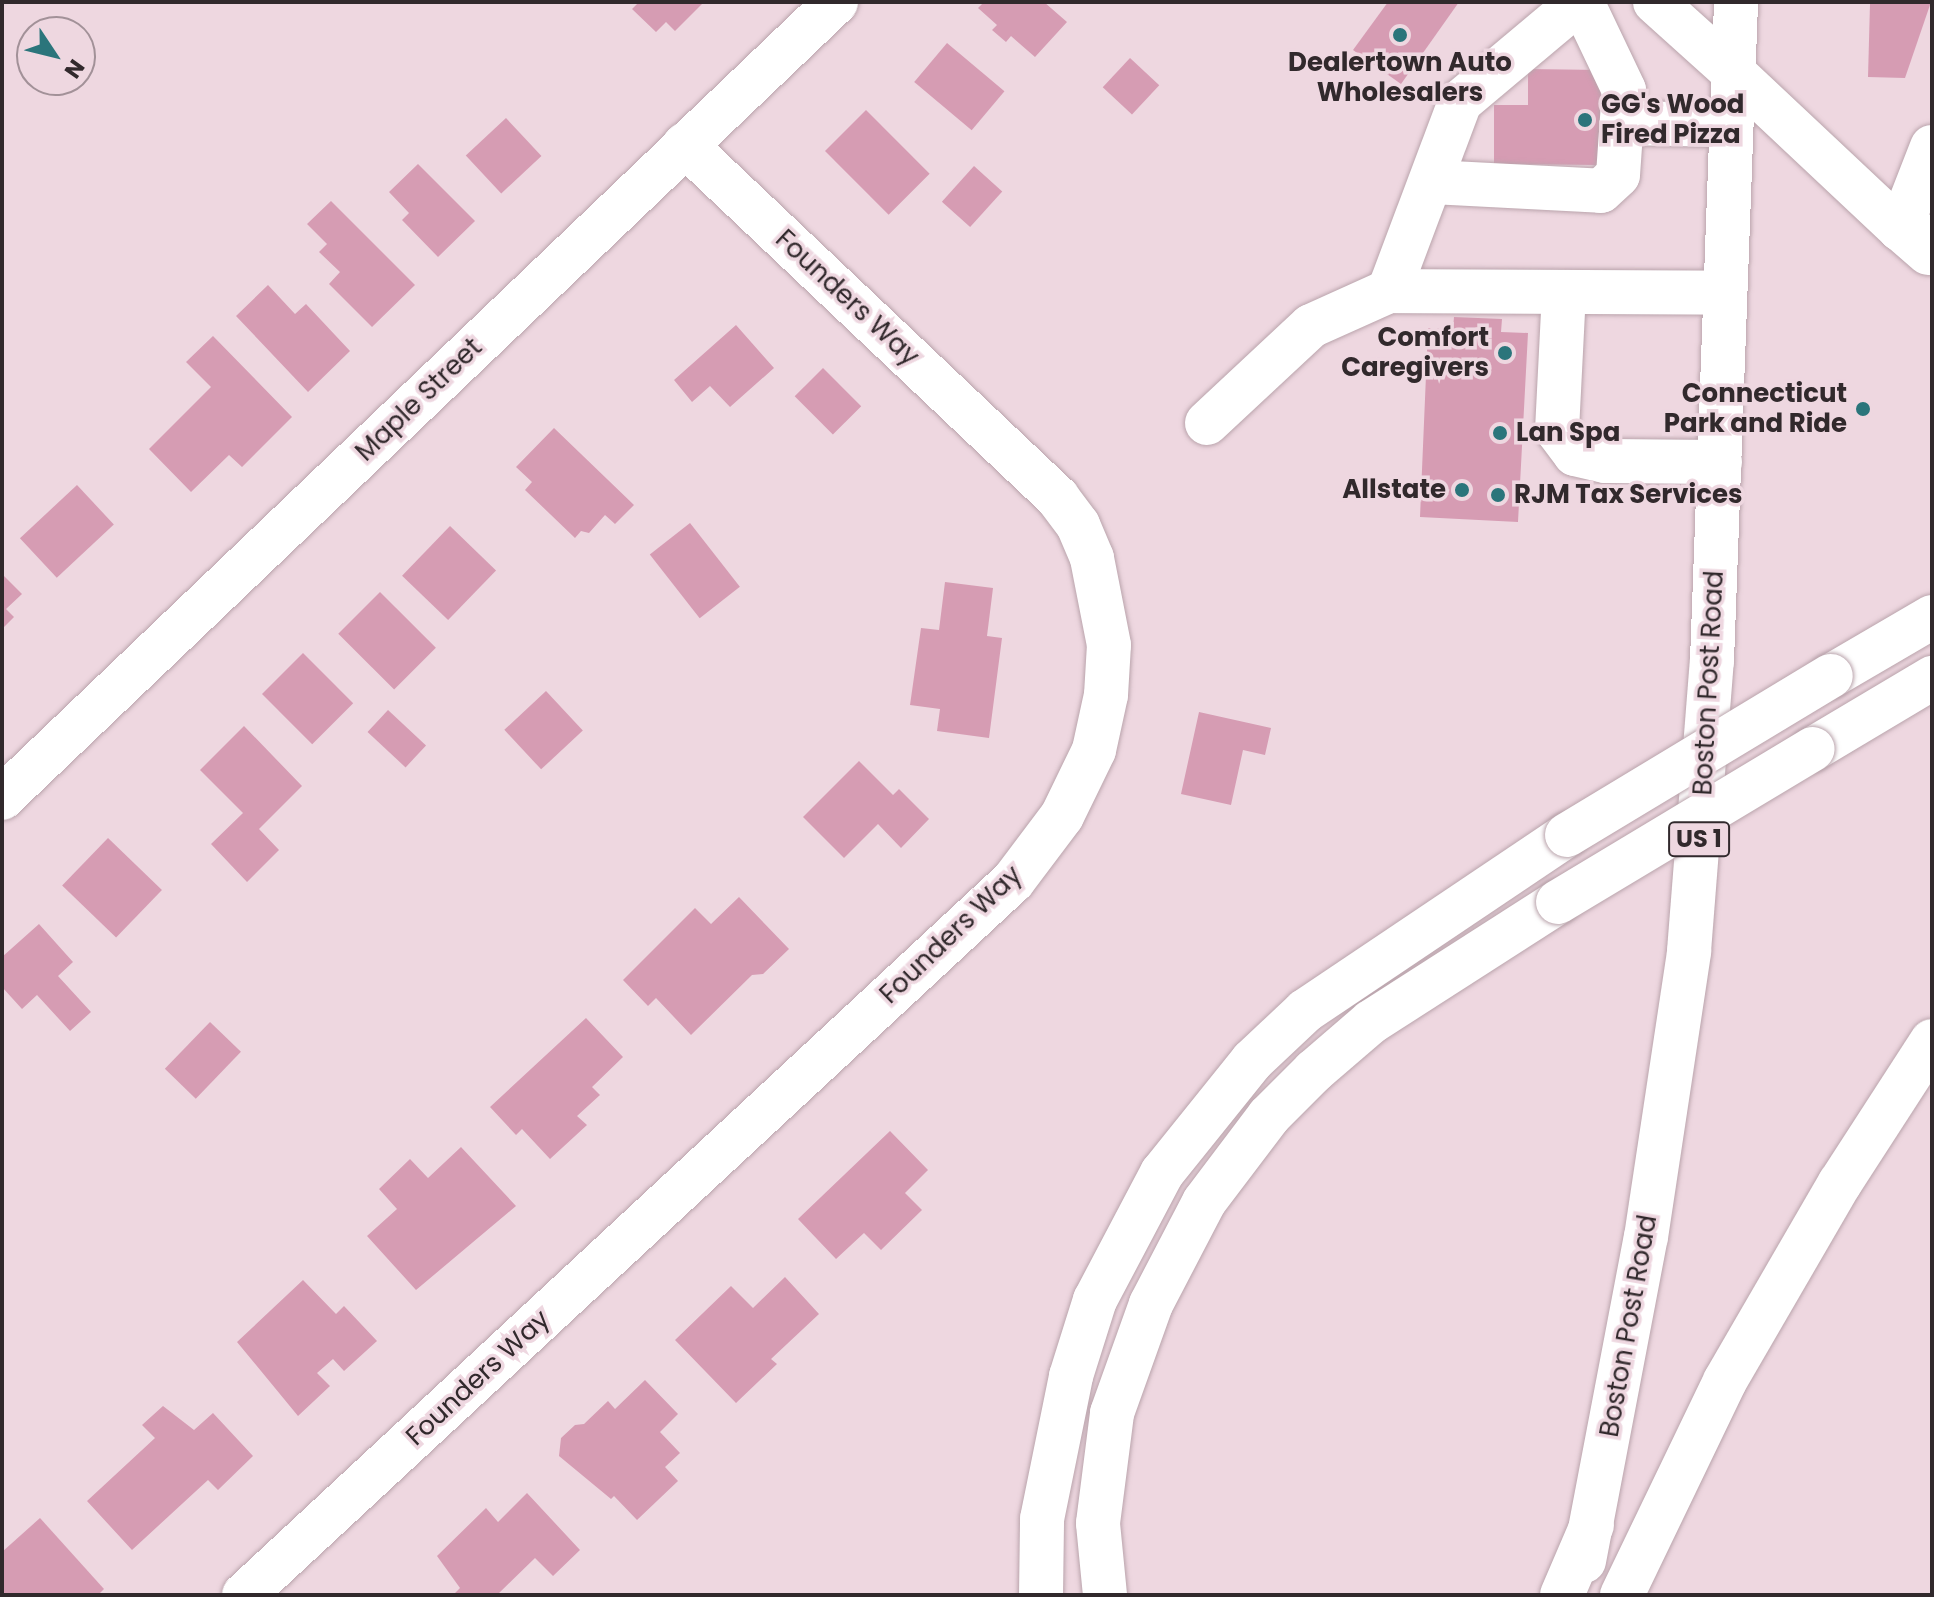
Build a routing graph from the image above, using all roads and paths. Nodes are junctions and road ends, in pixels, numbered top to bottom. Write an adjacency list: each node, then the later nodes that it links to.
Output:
1 (836, 2): 8 (main road, Maple Street)
2 (1580, 2): 6 (main road); 10 (main road)
3 (1655, 2): 5 (main road)
4 (1736, 2): 5 (main road, Boston Post Road / US 1)
5 (1735, 74): 7 (main road, Boston Post Road / US 1); 11 (main road)
6 (1622, 123): 7 (main road); 10 (main road)
7 (1731, 125): 14 (main road, Boston Post Road / US 1)
8 (685, 145): 19 (main road, Maple Street); 22 (main road, Founders Way)
9 (1932, 147): 11 (main road)
10 (1432, 182): 12 (main road)
11 (1921, 241)
12 (1389, 291): 13 (main road); 15 (main road)
13 (1564, 292): 14 (main road); 16 (main road)
14 (1724, 293): 16 (main road, Boston Post Road / US 1)
15 (1207, 423)
16 (1720, 462): 21 (main road, Boston Post Road / US 1)
17 (1932, 617): 23 (main road, bridge)
18 (1932, 678): 24 (main road, bridge)
19 (2, 798)
20 (1932, 1041): 27 (main road)
21 (1592, 1525): 25 (main road); 26 (main road, Boston Post Road / US 1)
22 (244, 1595)
23 (1041, 1595)
24 (1105, 1595)
25 (1562, 1595)
26 (1577, 1595)
27 (1622, 1595)

